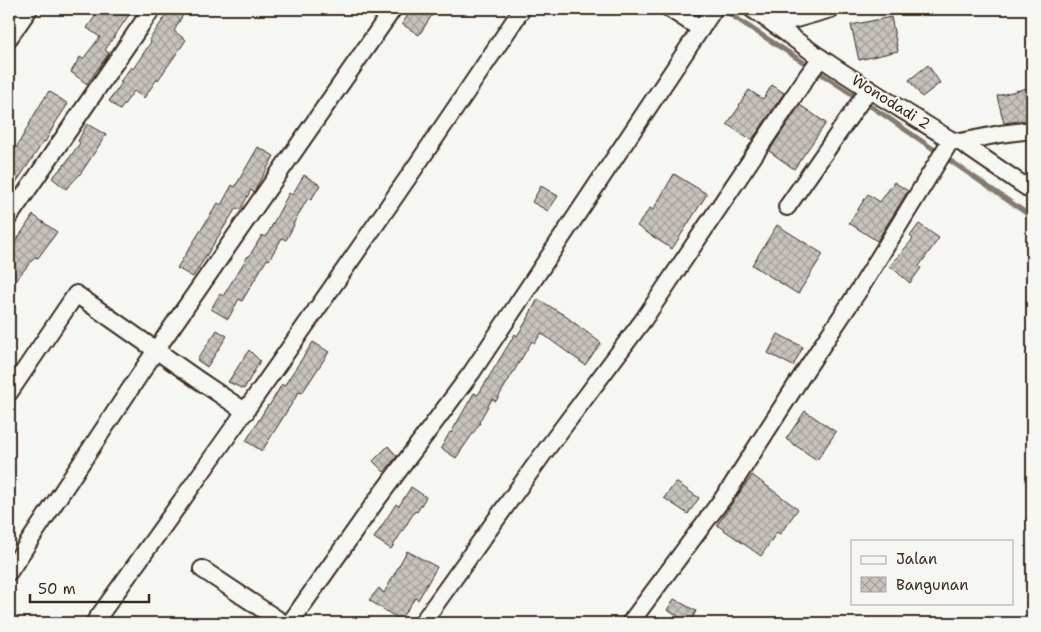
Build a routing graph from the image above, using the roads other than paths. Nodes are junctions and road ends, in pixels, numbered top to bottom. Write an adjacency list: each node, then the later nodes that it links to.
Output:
1 (29, 9): 11 (street)
2 (152, 9): 18 (street)
3 (393, 9): 19 (street)
4 (522, 9): 21 (street)
5 (670, 9): 10 (street)
6 (752, 9): 9 (street, Wonodadi 2)
7 (831, 9): 9 (street)
8 (713, 11): 10 (street)
9 (776, 25): 12 (street, Wonodadi 2)
10 (701, 29): 26 (street)
11 (9, 38)
12 (815, 66): 13 (street, Wonodadi 2); 27 (street)
13 (863, 97): 15 (street, Wonodadi 2); 17 (street)
14 (1032, 130): 15 (street)
15 (949, 147): 16 (street, Wonodadi 2); 28 (street)
16 (1032, 191)
17 (787, 207)
18 (9, 217)
19 (156, 350): 20 (street); 21 (street); 23 (street)
20 (9, 393)
21 (246, 412): 24 (street)
22 (202, 569): 25 (street)
23 (9, 572)
24 (94, 623)
25 (283, 623)
26 (290, 623)
27 (422, 623)
28 (630, 623)

